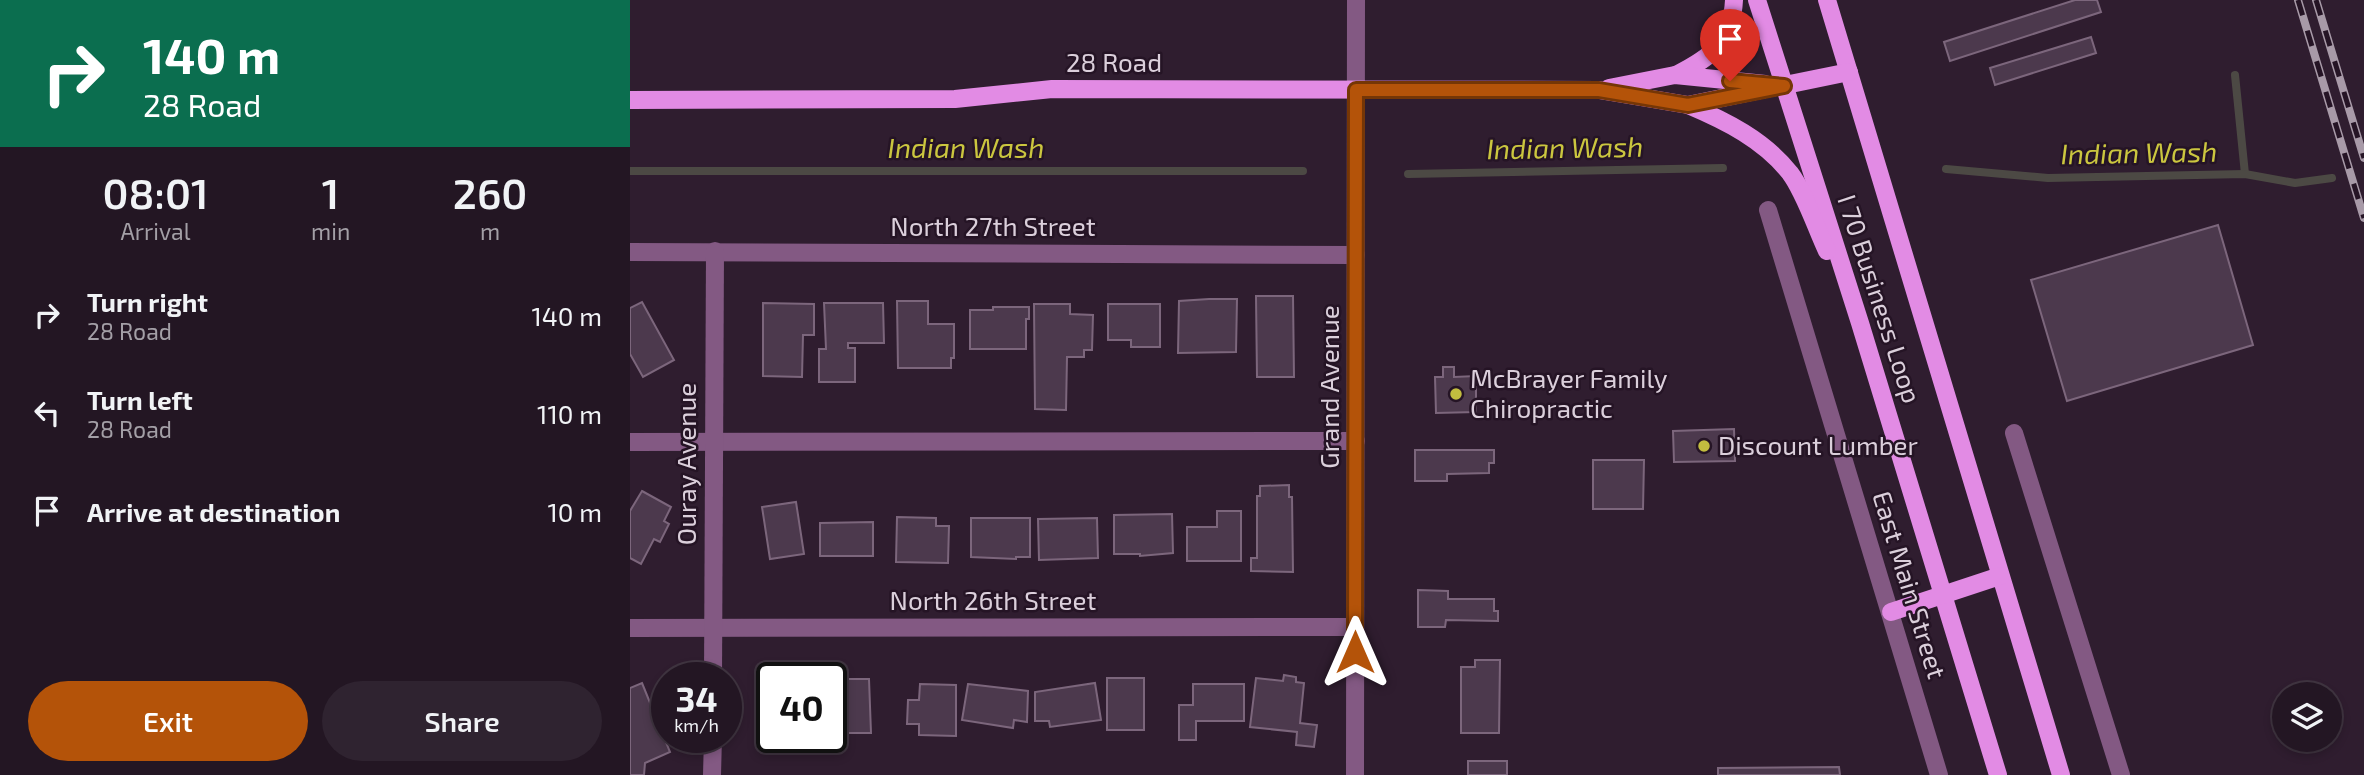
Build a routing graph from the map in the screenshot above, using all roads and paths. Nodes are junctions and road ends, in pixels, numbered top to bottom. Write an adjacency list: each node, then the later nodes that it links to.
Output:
1 (1356, 0): 8 (street, Grand Avenue)
2 (1734, 0): 6 (main road)
3 (1757, 0): 7 (main road, I 70 Business Loop)
4 (1827, 0): 5 (main road, I 70 Business Loop)
5 (1849, 72): 7 (main road, 28 Road); 21 (main road, I 70 Business Loop)
6 (1675, 75): 7 (main road, 28 Road); 9 (main road, 28 Road)
7 (1784, 86): 11 (main road, 28 Road); 16 (main road, I 70 Business Loop)
8 (1356, 90): 9 (main road, 28 Road); 10 (main road, 28 Road); 15 (street, Grand Avenue)
9 (1599, 90): 11 (main road, 28 Road)
10 (630, 100)
11 (1688, 105): 16 (main road)
12 (1768, 209): 23 (street, East Main Street)
13 (715, 251): 14 (street, North 27th Street); 15 (street, North 27th Street); 19 (street, Ouray Avenue)
14 (630, 252)
15 (1356, 255): 20 (street, Grand Avenue)
16 (1860, 323): 22 (main road, I 70 Business Loop)
17 (2014, 433): 34 (street)
18 (630, 442): 19 (street)
19 (714, 442): 20 (street); 26 (street, Ouray Avenue)
20 (1356, 442): 24 (street, Grand Avenue)
21 (2000, 576): 22 (main road); 33 (main road, I 70 Business Loop)
22 (1943, 594): 23 (main road); 32 (main road, I 70 Business Loop)
23 (1891, 612): 31 (street, East Main Street)
24 (1355, 627): 26 (street, North 26th Street); 30 (street, Grand Avenue)
25 (630, 628): 26 (street, North 26th Street)
26 (713, 628): 27 (street, Ouray Avenue)
27 (713, 662)
28 (713, 753): 29 (street)
29 (712, 775)
30 (1355, 775)
31 (1939, 775)
32 (1998, 775)
33 (2061, 775)
34 (2121, 775)

